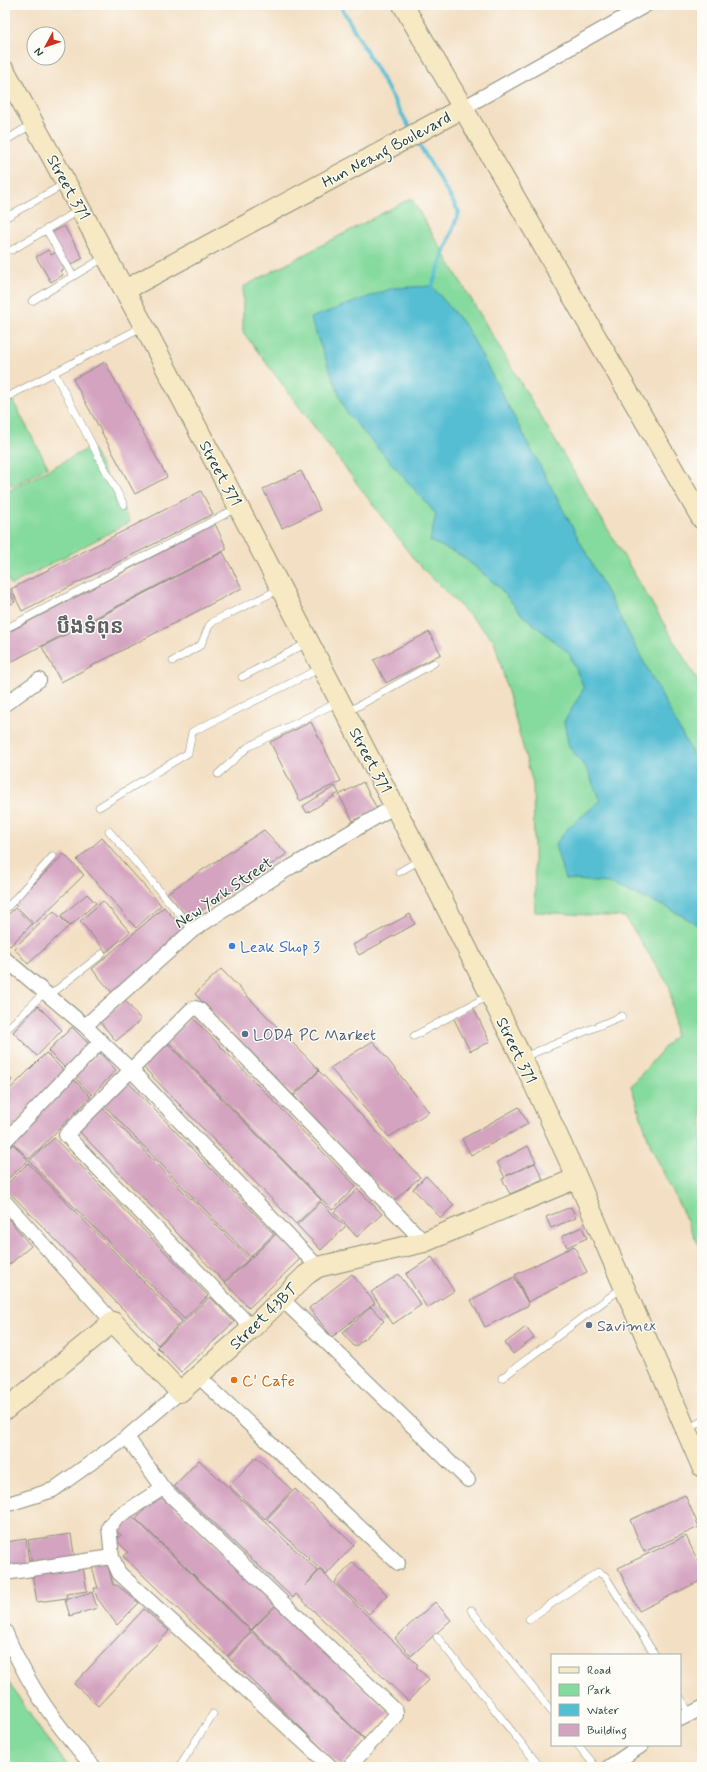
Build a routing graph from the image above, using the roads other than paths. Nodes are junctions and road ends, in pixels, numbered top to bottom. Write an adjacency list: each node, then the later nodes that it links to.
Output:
1 (403, 5): 4 (main road)
2 (646, 5): 4 (street, Hun Neang Boulevard)
3 (5, 71): 5 (main road, Street 371)
4 (463, 108): 14 (main road, Hun Neang Boulevard); 21 (main road)
5 (34, 123): 6 (lane); 7 (main road, Street 371)
6 (5, 141)
7 (67, 182): 8 (main road, Street 371); 9 (lane)
8 (81, 209): 10 (lane); 12 (main road, Street 371)
9 (5, 218)
10 (46, 229): 11 (lane); 13 (lane)
11 (12, 250)
12 (107, 256): 13 (lane); 14 (main road, Street 371)
13 (73, 276): 15 (lane)
14 (125, 290): 16 (main road, Street 371)
15 (32, 301)
16 (144, 326): 17 (lane); 20 (main road, Street 371)
17 (54, 372): 18 (lane); 19 (lane)
18 (5, 398)
19 (124, 505)
20 (239, 506): 22 (main road, Street 371); 23 (lane)
21 (702, 519)
22 (281, 588): 24 (main road, Street 371); 25 (lane)
23 (5, 629)
24 (309, 642): 27 (main road, Street 371); 28 (lane)
25 (173, 661)
26 (434, 663): 31 (lane)
27 (323, 668): 31 (main road, Street 371); 34 (lane)
28 (242, 677)
29 (39, 680): 30 (street)
30 (5, 704)
31 (343, 707): 32 (lane); 33 (main road, Street 371)
32 (218, 774)
33 (395, 806): 37 (main road, Street 371); 40 (street, New York Street)
34 (99, 807)
35 (109, 831): 40 (lane)
36 (54, 856): 39 (lane)
37 (422, 859): 38 (lane); 44 (main road, Street 371)
38 (399, 872)
39 (5, 910)
40 (193, 930): 46 (street, New York Street)
41 (102, 954): 43 (lane)
42 (5, 959): 43 (street)
43 (47, 993): 46 (street); 47 (lane)
44 (490, 995): 48 (lane); 50 (main road, Street 371)
45 (622, 1016): 50 (lane)
46 (85, 1026): 49 (street)
47 (5, 1031)
48 (414, 1036)
49 (101, 1041): 51 (street); 52 (street)
50 (522, 1058): 53 (main road, Street 371)
51 (131, 1070): 55 (street); 56 (street); 60 (street)
52 (5, 1141)
53 (577, 1178): 55 (main road, Street 43BT); 57 (main road, Street 371)
54 (6, 1206): 59 (street)
55 (424, 1242): 56 (main road, Street 43BT)
56 (318, 1267): 58 (main road, Street 43BT)
57 (623, 1287): 62 (lane); 65 (main road, Street 371)
58 (282, 1299): 60 (main road, Street 43BT); 68 (street)
59 (113, 1322): 63 (main road); 64 (main road)
60 (252, 1328): 61 (main road, Street 43BT)
61 (199, 1377): 63 (main road, Street 43BT); 72 (street)
62 (502, 1378)
63 (180, 1392): 66 (street)
64 (5, 1410)
65 (694, 1426): 67 (main road, Street 371)
66 (127, 1437): 69 (street); 70 (street)
67 (702, 1467)
68 (468, 1480)
69 (163, 1488): 71 (street); 88 (street)
70 (5, 1505)
71 (112, 1557): 73 (street); 87 (street)
72 (398, 1563)
73 (5, 1573)
74 (471, 1610): 80 (lane)
75 (529, 1619): 78 (lane)
76 (5, 1631): 85 (street)
77 (437, 1638): 89 (lane)
78 (654, 1654)
79 (681, 1699): 81 (lane)
80 (551, 1711)
81 (690, 1713)
82 (213, 1714): 86 (lane)
83 (579, 1746): 90 (lane)
84 (640, 1746): 91 (street)
85 (94, 1767)
86 (179, 1767)
87 (331, 1767)
88 (349, 1767)
89 (540, 1767)
90 (596, 1767)
91 (609, 1767)

